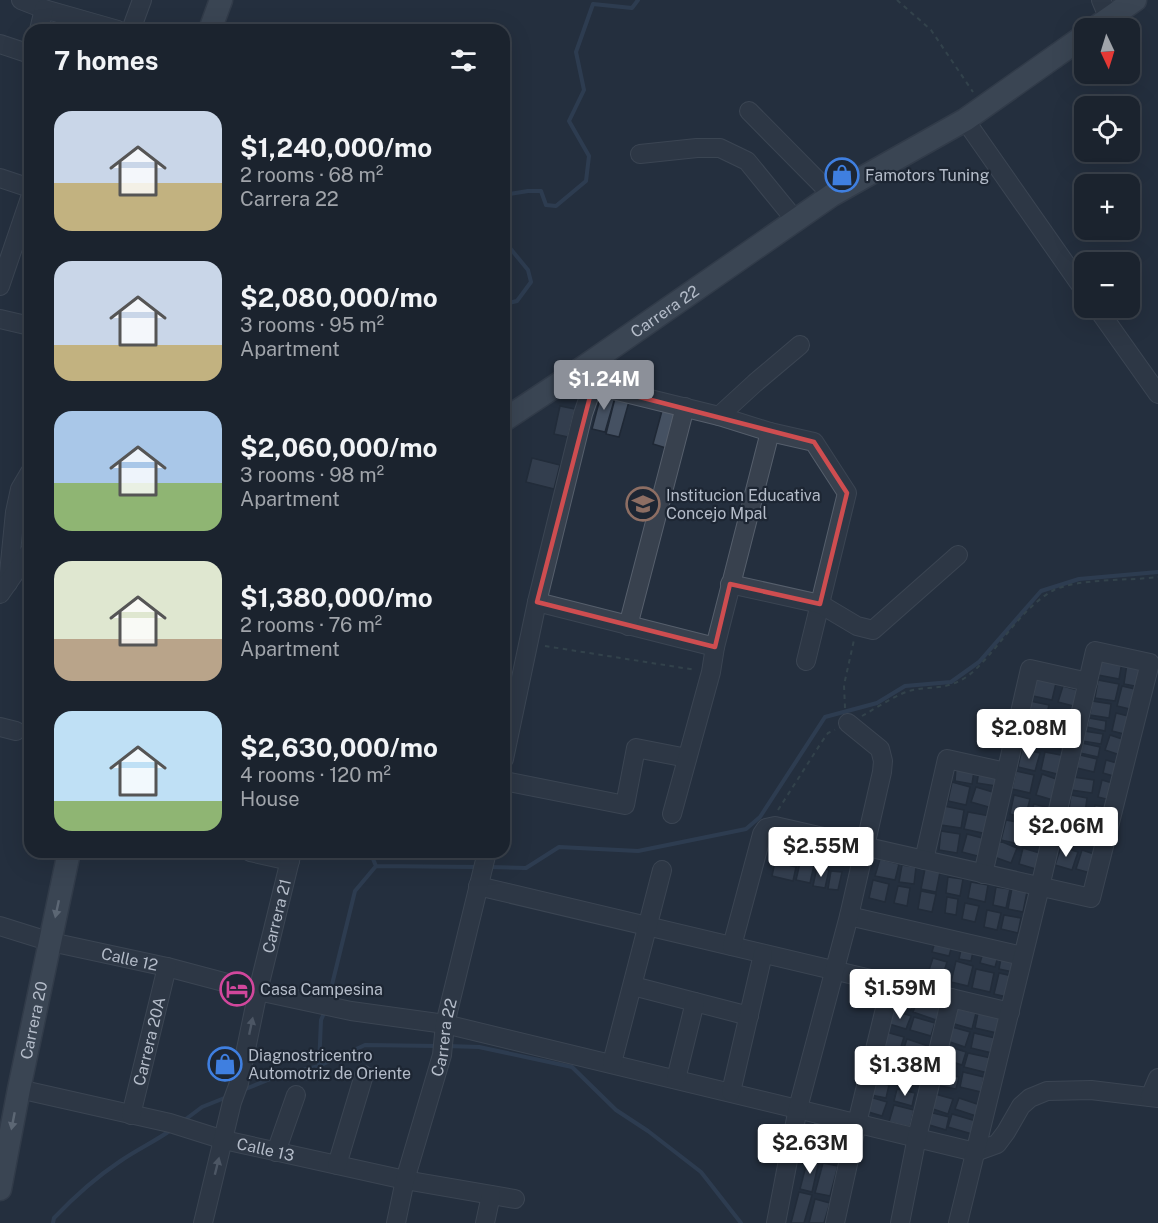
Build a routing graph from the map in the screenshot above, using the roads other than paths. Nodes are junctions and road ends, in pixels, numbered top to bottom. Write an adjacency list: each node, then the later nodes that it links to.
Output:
1 (21, 0): 5 (street)
2 (142, 0): 9 (street)
3 (221, 0): 10 (main road)
4 (1135, 0): 6 (main road)
5 (44, 9): 7 (street); 8 (street)
6 (1102, 16)
7 (40, 24)
8 (97, 24)
9 (133, 24)
10 (212, 24)
11 (1074, 43): 15 (main road, Carrera 22)
12 (0, 45): 13 (street)
13 (24, 52)
14 (749, 111): 19 (street)
15 (974, 113): 19 (main road, Carrera 22); 23 (street)
16 (640, 154): 21 (street)
17 (0, 178): 18 (street)
18 (24, 186)
19 (832, 195): 21 (main road, Carrera 22)
20 (24, 210): 22 (street)
21 (796, 221): 29 (main road, Carrera 22)
22 (7, 244): 24 (street)
23 (1074, 274)
24 (0, 286)
25 (1104, 318): 30 (street)
26 (0, 319): 27 (street)
27 (24, 325)
28 (800, 345): 32 (street)
29 (589, 376): 31 (street); 33 (main road, Carrera 22); 40 (street)
30 (1157, 391)
31 (685, 407): 32 (street); 42 (street)
32 (719, 416): 34 (street)
33 (510, 417)
34 (770, 432): 38 (street); 41 (street)
35 (24, 482): 39 (street)
36 (958, 555): 41 (street)
37 (24, 560): 39 (street)
38 (730, 584): 41 (street); 43 (street)
39 (4, 588)
40 (537, 602): 42 (street); 47 (street)
41 (820, 604): 44 (street)
42 (628, 626): 43 (street)
43 (715, 647): 48 (street)
44 (806, 661)
45 (1088, 682): 49 (street); 59 (street); 59 (street)
46 (847, 720): 52 (street)
47 (510, 729)
48 (687, 759): 50 (street); 51 (street)
49 (1006, 772): 55 (street); 58 (street)
50 (510, 782)
51 (672, 814)
52 (865, 846): 55 (street); 60 (street); 64 (street)
53 (68, 858): 63 (main road, Carrera 20, one-way to 63)
54 (291, 858): 71 (street, Carrera 21)
55 (924, 860): 58 (street)
56 (483, 868): 62 (street); 76 (street, Carrera 22)
57 (662, 870): 62 (street)
58 (983, 874): 59 (street)
59 (1040, 887): 66 (street)
60 (849, 916): 66 (street); 68 (street)
61 (0, 926): 63 (street, Calle 12)
62 (648, 926): 64 (street); 70 (street)
63 (51, 942): 67 (street, Calle 12); 81 (main road, Carrera 20)
64 (732, 946): 65 (street)
65 (763, 954): 68 (street); 75 (street)
66 (1022, 956): 74 (street)
67 (167, 967): 71 (street, Calle 12); 86 (street, Carrera 20A)
68 (834, 971): 69 (street); 85 (street)
69 (891, 984): 72 (street); 87 (street)
70 (633, 986): 73 (street); 77 (street)
71 (258, 991): 76 (street, Calle 12); 89 (street, Carrera 21, one-way to 71)
72 (951, 998): 74 (street); 88 (street)
73 (695, 1002): 75 (street); 80 (street)
74 (1010, 1012): 91 (street)
75 (749, 1016): 82 (street)
76 (445, 1024): 77 (street, Calle 12); 93 (street, Carrera 22)
77 (612, 1063): 80 (street, Calle 12)
78 (364, 1075): 92 (street)
79 (1158, 1078): 84 (street)
80 (676, 1079): 82 (street, Calle 12)
81 (19, 1089): 86 (street, Calle 13); 94 (main road, Carrera 20, one-way to 94)
82 (731, 1092): 85 (street, Calle 12)
83 (296, 1095): 90 (street)
84 (1154, 1098): 91 (street)
85 (798, 1108): 87 (street, Calle 12); 100 (street)
86 (131, 1115): 89 (street, Calle 13)
87 (857, 1123): 88 (street, Calle 12); 101 (street)
88 (917, 1137): 91 (street, Calle 12); 102 (street)
89 (224, 1140): 90 (street, Calle 13); 97 (street, Carrera 21, one-way to 89)
90 (276, 1152): 92 (street, Calle 13)
91 (975, 1152): 103 (street)
92 (337, 1165): 93 (street, Calle 13)
93 (405, 1180): 95 (street, Calle 13); 98 (street, Carrera 22)
94 (0, 1189)
95 (491, 1195): 96 (street, Calle 13); 99 (street)
96 (516, 1199)
97 (203, 1223)
98 (396, 1223)
99 (485, 1223)
100 (776, 1223)
101 (836, 1223)
102 (900, 1223)
103 (958, 1223)

